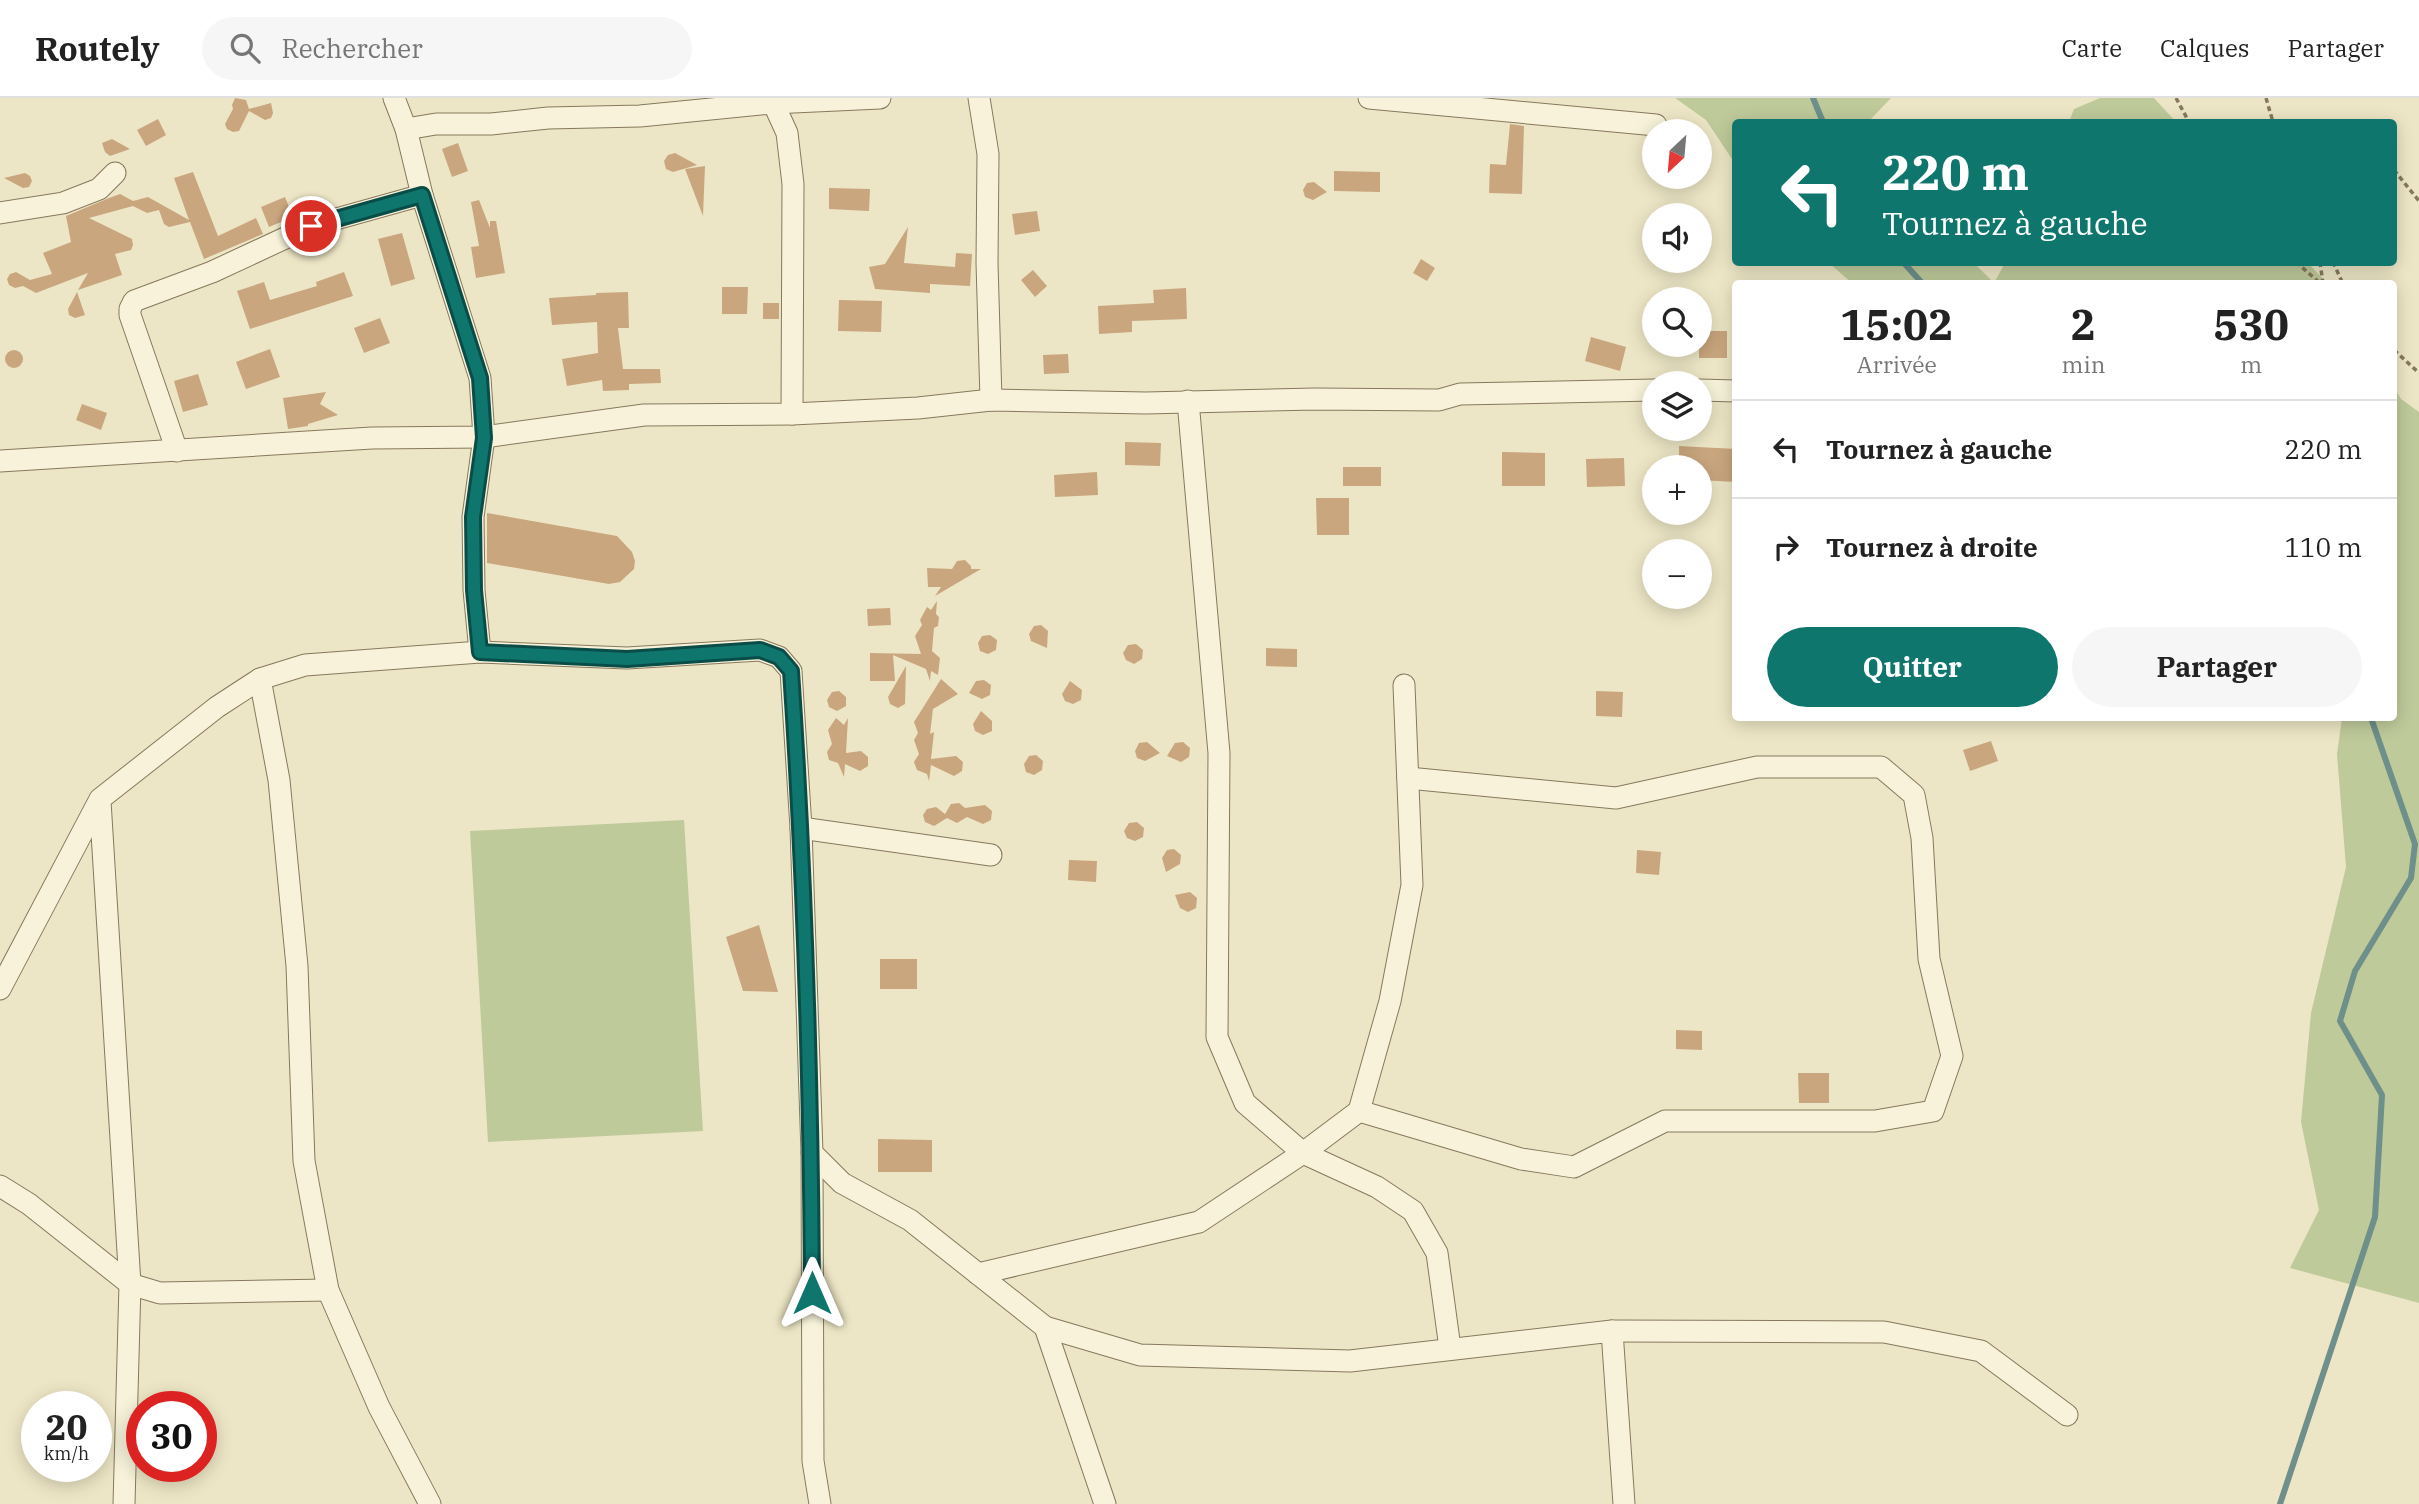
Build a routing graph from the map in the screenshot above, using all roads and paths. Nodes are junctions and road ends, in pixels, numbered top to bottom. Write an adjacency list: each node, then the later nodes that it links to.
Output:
1 (394, 98): 11 (street)
2 (880, 98): 7 (street)
3 (979, 98): 24 (street)
4 (1369, 98): 10 (street)
5 (2176, 98): 8 (path)
6 (2266, 98): 9 (path)
7 (771, 101): 11 (street); 26 (street)
8 (2187, 119)
9 (2272, 119)
10 (1642, 124)
11 (405, 129): 14 (street)
12 (115, 173): 16 (street)
13 (2397, 174): 15 (path)
14 (422, 195): 27 (street); 28 (street)
15 (2419, 201)
16 (0, 213)
17 (2301, 266): 18 (path)
18 (2317, 280)
19 (2397, 353): 20 (path)
20 (2419, 373)
21 (1642, 390): 25 (street)
22 (1712, 390): 23 (street)
23 (1732, 391)
24 (991, 400): 25 (street); 26 (street)
25 (1188, 401): 40 (street)
26 (792, 414): 27 (street)
27 (484, 438): 28 (street); 30 (street)
28 (177, 451): 29 (street)
29 (0, 461)
30 (480, 652): 31 (street); 35 (street)
31 (260, 679): 34 (street); 44 (street)
32 (1404, 685): 33 (street)
33 (1408, 778): 38 (street); 38 (street)
34 (100, 799): 37 (street); 43 (street)
35 (801, 828): 36 (street); 39 (street)
36 (991, 855)
37 (0, 989)
38 (1359, 1111): 40 (street)
39 (812, 1153): 42 (street); 51 (street)
40 (1303, 1153): 42 (street); 47 (street)
41 (0, 1186): 43 (street)
42 (978, 1274): 45 (street)
43 (130, 1284): 44 (street); 49 (street)
44 (328, 1290): 50 (street)
45 (1045, 1327): 47 (street); 52 (street)
46 (1612, 1331): 47 (street); 48 (street); 53 (street)
47 (1450, 1348)
48 (2067, 1415)
49 (124, 1504)
50 (430, 1504)
51 (820, 1504)
52 (1105, 1504)
53 (1624, 1504)

